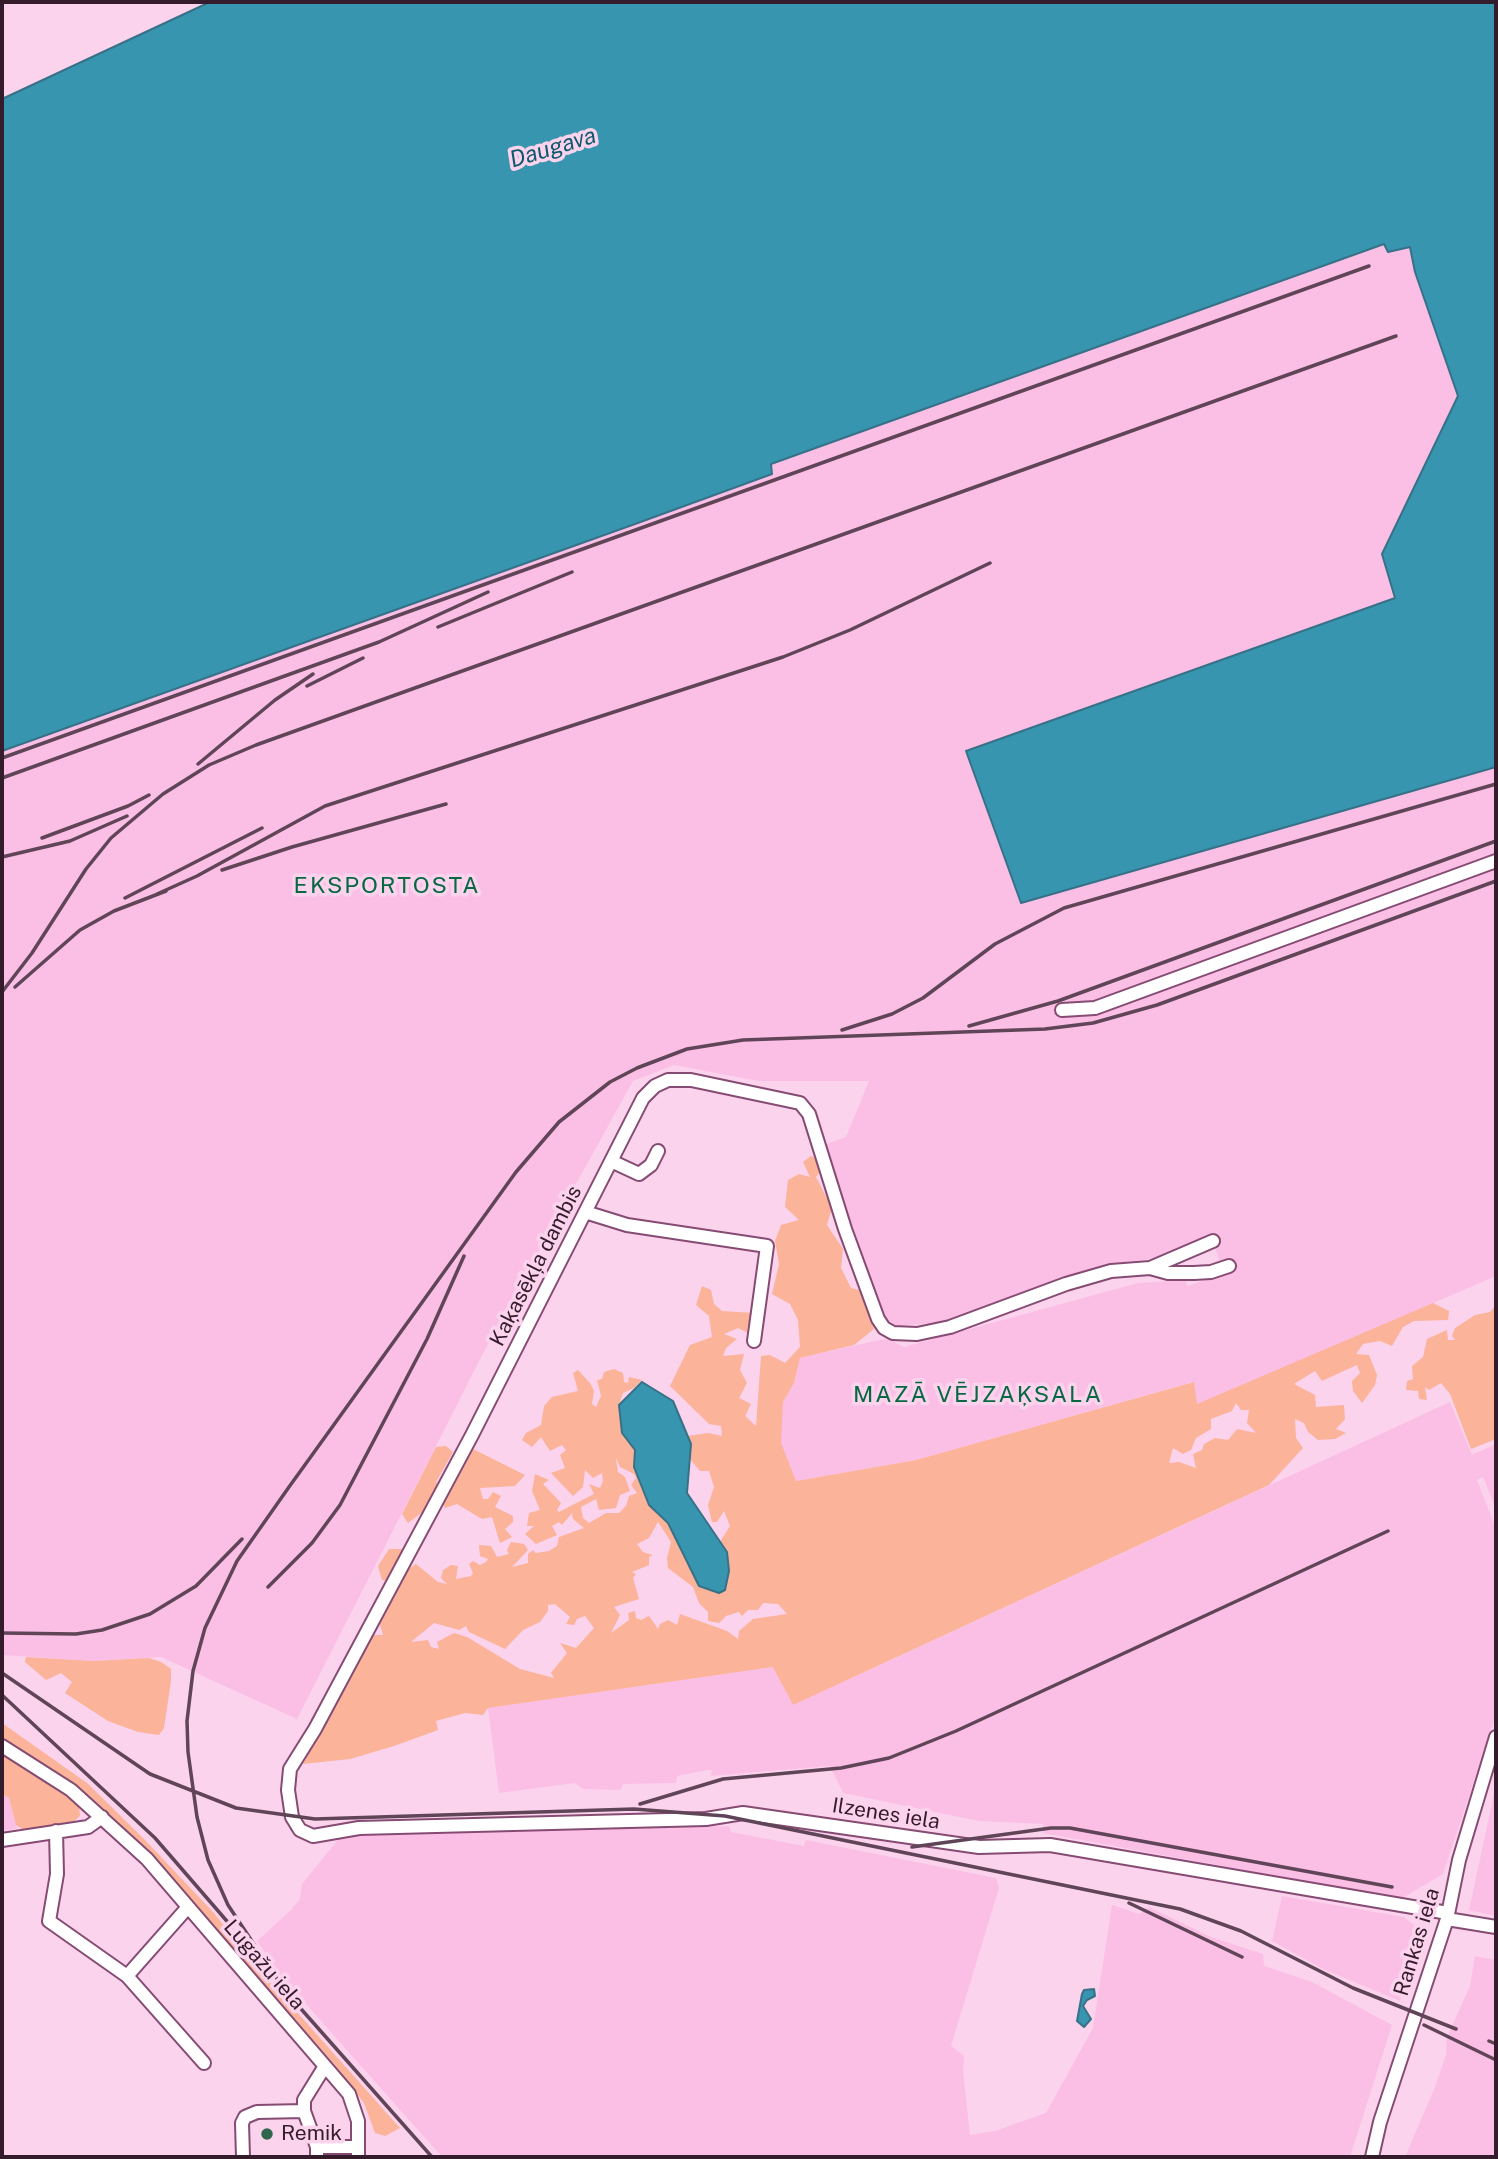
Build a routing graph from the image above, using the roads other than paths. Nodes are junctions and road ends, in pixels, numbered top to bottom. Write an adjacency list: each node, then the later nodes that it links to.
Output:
1 (1496, 861): 2 (street)
2 (1062, 1010)
3 (658, 1151): 4 (street)
4 (611, 1161): 5 (street, Kaķasēkļa dambis); 8 (street, Kaķasēkļa dambis)
5 (585, 1212): 9 (street); 14 (street, Kaķasēkļa dambis)
6 (1213, 1241): 8 (street)
7 (1229, 1266): 8 (street)
8 (1150, 1268)
9 (754, 1341)
10 (1496, 1737): 17 (street, Rankas iela)
11 (2, 1746): 12 (street, Lugažu iela)
12 (102, 1817): 13 (street); 16 (street, Lugažu iela)
13 (56, 1831): 15 (street); 19 (street)
14 (313, 1836): 17 (street, Ilzenes iela)
15 (2, 1840)
16 (188, 1907): 19 (street); 21 (street, Lugažu iela)
17 (1447, 1916): 18 (street, Ilzenes iela); 26 (street, Rankas iela)
18 (1496, 1927)
19 (127, 1976): 20 (street)
20 (204, 2063)
21 (325, 2066): 22 (street); 24 (street, Lugažu iela)
22 (304, 2111): 23 (street); 25 (street)
23 (317, 2152): 24 (street)
24 (358, 2152)
25 (243, 2157)
26 (1372, 2157)

